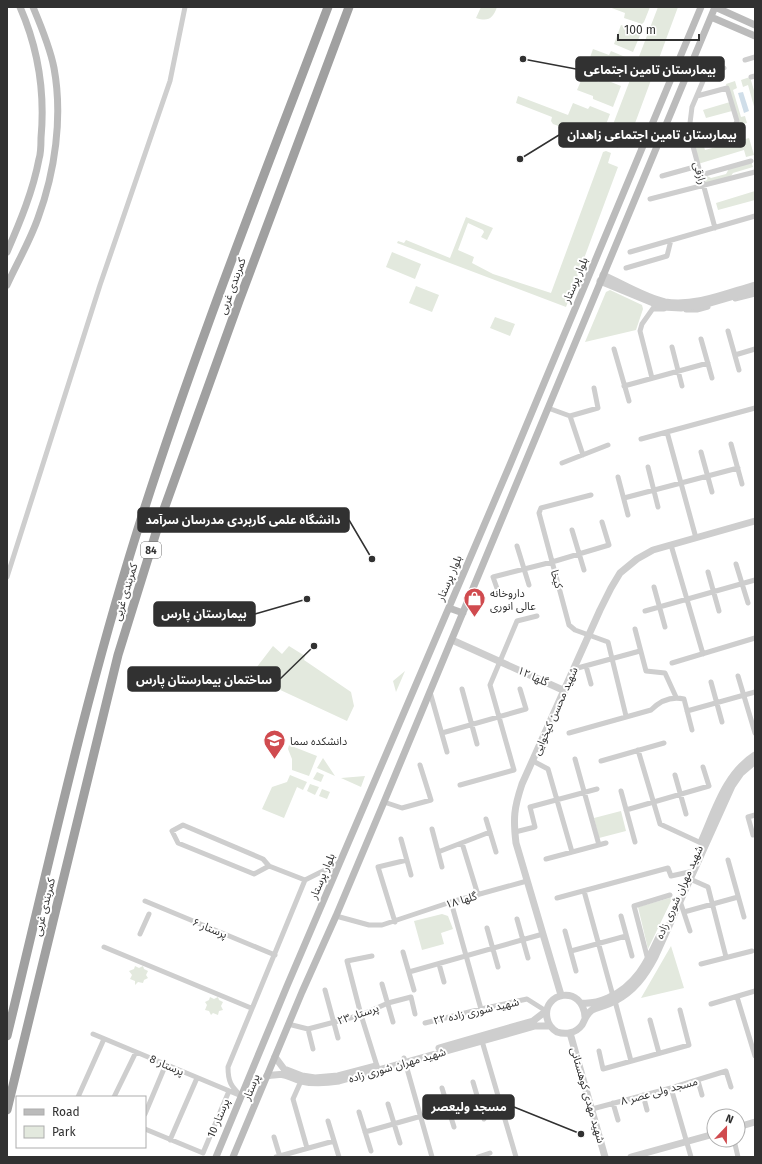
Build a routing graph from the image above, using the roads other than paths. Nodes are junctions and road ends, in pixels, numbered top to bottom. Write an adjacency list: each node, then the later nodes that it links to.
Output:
1 (20, 7): 30 (main road)
2 (33, 7): 34 (main road)
3 (185, 7): 88 (street)
4 (328, 7): 250 (highway, کمربندی غربی / 84)
5 (349, 7): 284 (highway, کمربندی غربی / 84)
6 (701, 7): 18 (main road, بلوار پرستار)
7 (715, 7): 8 (main road); 9 (main road)
8 (728, 13): 10 (main road); 11 (main road)
9 (711, 17): 10 (main road); 19 (main road)
10 (723, 22): 12 (main road)
11 (755, 25)
12 (755, 36)
13 (755, 57): 14 (street)
14 (745, 60)
15 (724, 68): 16 (street, رازقی)
16 (697, 96): 17 (street, رازقی); 17 (street)
17 (691, 139): 21 (street, رازقی)
18 (645, 141): 19 (main road); 98 (main road, بلوار پرستار)
19 (657, 146): 33 (main road)
20 (751, 161): 23 (street)
21 (698, 166): 23 (street, رازقی); 24 (street)
22 (755, 172): 25 (street)
23 (701, 175): 25 (street, رازقی)
24 (662, 176)
25 (704, 186): 26 (street); 28 (street, رازقی)
26 (650, 199)
27 (755, 216): 28 (street)
28 (714, 228): 29 (street)
29 (672, 240): 31 (street); 32 (street)
30 (7, 252)
31 (630, 252)
32 (626, 268)
33 (602, 278): 38 (street); 54 (main road)
34 (7, 285)
35 (755, 285): 38 (street)
36 (755, 290): 38 (street)
37 (755, 294): 38 (street)
38 (656, 304): 48 (street)
39 (728, 331): 44 (street)
40 (701, 339): 45 (street)
41 (672, 347): 47 (street)
42 (614, 349): 50 (street)
43 (755, 349): 44 (street)
44 (735, 355): 46 (street)
45 (708, 363): 47 (street); 49 (street)
46 (739, 370)
47 (678, 371): 48 (street); 51 (street)
48 (652, 378): 50 (street)
49 (712, 378)
50 (624, 386): 53 (street)
51 (682, 386)
52 (594, 388): 56 (street)
53 (629, 402)
54 (548, 408): 56 (street); 101 (main road)
55 (755, 408): 57 (street)
56 (570, 416): 62 (street)
57 (667, 432): 58 (street); 68 (street)
58 (641, 439)
59 (731, 444): 65 (street)
60 (608, 445): 62 (street)
61 (701, 452): 67 (street)
62 (583, 455): 63 (street)
63 (562, 463)
64 (648, 467): 70 (street)
65 (738, 468): 67 (street); 69 (street)
66 (618, 476): 73 (street)
67 (708, 476): 68 (street); 71 (street)
68 (680, 482): 70 (street); 79 (street)
69 (742, 484)
70 (654, 490): 73 (street); 74 (street)
71 (712, 492)
72 (591, 495): 83 (street, کیخا)
73 (624, 498): 75 (street)
74 (658, 507)
75 (628, 515)
76 (755, 521): 79 (street, شهید محسن کیخوایی)
77 (602, 522): 82 (street)
78 (572, 530): 82 (street)
79 (696, 538): 80 (street, شهید محسن کیخوایی)
80 (671, 545): 95 (street); 105 (street, شهید محسن کیخوایی)
81 (517, 546): 85 (street)
82 (580, 554): 83 (street); 86 (street)
83 (552, 562): 85 (street); 105 (street, کیخا)
84 (736, 564): 90 (street)
85 (524, 569): 91 (street); 94 (street)
86 (584, 570)
87 (708, 572): 93 (street)
88 (7, 577)
89 (755, 580): 90 (street)
90 (742, 583): 93 (street); 96 (street)
91 (529, 585)
92 (654, 588): 97 (street)
93 (714, 591): 95 (street); 100 (street)
94 (499, 594)
95 (687, 599): 97 (street); 109 (street)
96 (748, 603)
97 (659, 607): 99 (street); 103 (street)
98 (449, 608): 101 (main road); 175 (main road, بلوار پرستار)
99 (645, 611)
100 (720, 611)
101 (463, 613): 107 (main road)
102 (537, 616): 111 (street)
103 (665, 627)
104 (635, 629): 108 (street)
105 (589, 635): 110 (street, کیخا); 114 (street, شهید محسن کیخوایی)
106 (755, 638): 109 (street)
107 (452, 640): 111 (street, گلها ۱۲); 121 (main road)
108 (640, 650): 110 (street); 124 (street)
109 (703, 654): 112 (street)
110 (613, 658): 113 (street); 128 (street)
111 (500, 662): 120 (street, گلها ۱۲); 127 (street)
112 (672, 663)
113 (586, 666): 114 (street); 117 (street)
114 (574, 669): 120 (street, شهید محسن کیخوایی)
115 (738, 676): 123 (street)
116 (711, 682): 125 (street)
117 (591, 684)
118 (462, 689): 130 (street)
119 (520, 689): 127 (street)
120 (565, 691): 141 (street, شهید محسن کیخوایی)
121 (430, 692): 132 (street); 153 (main road)
122 (755, 692): 123 (street)
123 (744, 695): 125 (street); 134 (street)
124 (676, 697): 126 (street); 128 (street)
125 (717, 703): 126 (street); 129 (street)
126 (687, 711): 131 (street)
127 (499, 716): 130 (street); 147 (street)
128 (626, 716): 133 (street)
129 (722, 722)
130 (471, 724): 132 (street); 136 (street)
131 (692, 730)
132 (442, 732): 138 (street)
133 (569, 733)
134 (755, 733)
135 (664, 743): 137 (street)
136 (477, 744)
137 (638, 750): 142 (street); 154 (street)
138 (447, 752)
139 (755, 755): 167 (street, شهید مهران شوری زاده)
140 (575, 759): 150 (street)
141 (533, 761): 152 (street); 161 (street, شهید محسن کیخوایی)
142 (601, 761)
143 (755, 761): 179 (street, شهید مهران شوری زاده)
144 (420, 765): 153 (street)
145 (703, 767): 151 (street)
146 (675, 775): 151 (street)
147 (460, 785)
148 (597, 789): 150 (street)
149 (621, 791): 155 (street)
150 (584, 792): 152 (street); 168 (street)
151 (680, 794): 154 (street); 156 (street)
152 (557, 800): 161 (street); 171 (street)
153 (384, 802): 193 (main road)
154 (654, 802): 155 (street); 167 (street)
155 (626, 810): 164 (street)
156 (686, 814)
157 (755, 815): 162 (street)
158 (486, 819): 160 (street)
159 (432, 829): 169 (street)
160 (490, 832): 165 (street); 170 (street)
161 (515, 832): 181 (street, شهید محسن کیخوایی)
162 (753, 835)
163 (401, 839): 173 (street)
164 (635, 842)
165 (462, 843): 169 (street); 183 (street)
166 (606, 843): 168 (street)
167 (701, 843): 179 (street, شهید مهران شوری زاده)
168 (599, 845): 171 (street)
169 (438, 852): 177 (street)
170 (496, 852)
171 (572, 852): 172 (street)
172 (546, 859)
173 (407, 860): 178 (street); 197 (street)
174 (728, 860): 185 (street)
175 (339, 864): 180 (street); 278 (main road, بلوار پرستار)
176 (269, 866): 176 (street); 180 (street)
177 (442, 867)
178 (411, 875)
179 (689, 876): 182 (street); 188 (street, شهید مهران شوری زاده); 190 (street); 217 (street, شهید مهران شوری زاده)
180 (305, 880): 211 (street)
181 (527, 881): 183 (street, گلها ۱۸); 202 (street, شهید محسن کیخوایی)
182 (584, 891): 186 (street); 205 (street)
183 (478, 894): 189 (street, گلها ۱۸)
184 (670, 895): 217 (street)
185 (738, 897): 190 (street); 195 (street)
186 (557, 898)
187 (145, 901): 211 (street, پرستار ۶)
188 (680, 901): 191 (street); 230 (street, شهید مهران شوری زاده)
189 (450, 902): 197 (street, گلها ۱۸); 213 (street)
190 (712, 904): 191 (street); 216 (street)
191 (684, 912): 200 (street)
192 (149, 914): 201 (street)
193 (336, 916): 197 (street, گلها ۱۸); 245 (main road)
194 (621, 916): 203 (street)
195 (744, 917)
196 (517, 920): 204 (street)
197 (395, 922)
198 (487, 928): 207 (street)
199 (565, 931): 208 (street)
200 (690, 931)
201 (140, 934)
202 (543, 934): 204 (street); 228 (street, شهید محسن کیخوایی)
203 (626, 936): 205 (street); 214 (street)
204 (523, 940): 207 (street); 215 (street)
205 (599, 944): 208 (street); 230 (street)
206 (104, 947): 234 (street)
207 (493, 948): 213 (street); 220 (street)
208 (571, 951): 221 (street)
209 (752, 951): 216 (street)
210 (403, 952): 222 (street)
211 (275, 955): 234 (street)
212 (372, 956): 239 (street)
213 (466, 956): 218 (street); 235 (street)
214 (632, 956)
215 (528, 958)
216 (726, 958): 219 (street)
217 (648, 960): 230 (street, شهید مهران شوری زاده)
218 (439, 964): 222 (street); 223 (street)
219 (701, 964)
220 (498, 967)
221 (576, 971)
222 (409, 972): 226 (street)
223 (444, 982)
224 (382, 984): 232 (street)
225 (325, 990): 242 (street)
226 (414, 990)
227 (755, 991): 229 (street)
228 (561, 995): 231 (street); 237 (street)
229 (737, 997): 233 (street); 255 (street)
230 (614, 999): 231 (street, شهید مهران شوری زاده); 240 (street, شهید مهران شوری زاده); 262 (street)
231 (581, 1003): 240 (street)
232 (388, 1004): 238 (street, پرستار ۲۳); 239 (street, پرستار ۲۳); 243 (street)
233 (711, 1004)
234 (251, 1008): 278 (street)
235 (481, 1008): 237 (street, شهید شوری زاده ۲۲); 244 (street, شهید شوری زاده ۲۲)
236 (680, 1010): 258 (street)
237 (546, 1011): 246 (street); 253 (street, شهید مهران شوری زاده)
238 (415, 1014)
239 (361, 1015): 242 (street, پرستار ۲۳); 264 (street)
240 (585, 1017): 248 (street)
241 (650, 1020): 258 (street)
242 (334, 1022): 247 (street, پرستار ۲۳); 252 (street)
243 (393, 1022)
244 (425, 1023)
245 (288, 1024): 247 (street, پرستار ۲۳); 260 (main road, پرستار)
246 (550, 1026): 248 (street); 253 (street, شهید مهران شوری زاده)
247 (308, 1029): 254 (street)
248 (570, 1033): 283 (street, شهید مهدی کوهستانی)
249 (93, 1034): 251 (street, پرستار 8)
250 (7, 1036)
251 (104, 1038): 257 (street, پرستار 8); 276 (street)
252 (338, 1038)
253 (481, 1038): 261 (street, شهید مهران شوری زاده); 311 (street)
254 (313, 1049)
255 (754, 1049): 259 (street)
256 (599, 1051): 262 (street)
257 (136, 1052): 263 (street, پرستار 8); 277 (street)
258 (659, 1053): 262 (street)
259 (755, 1056)
260 (275, 1057): 264 (street, شهید مهران شوری زاده); 265 (main road, پرستار)
261 (405, 1060): 264 (street, شهید مهران شوری زاده); 268 (street, شهید مهران شوری زاده); 288 (street)
262 (631, 1061)
263 (166, 1064): 266 (street, پرستار 8); 286 (street)
264 (376, 1066)
265 (267, 1076): 268 (street, شهید مهران شوری زاده); 306 (main road, پرستار)
266 (197, 1078): 273 (street, پرستار 8); 298 (street)
267 (698, 1080): 270 (street, مسجد ولی عصر ۸); 272 (street, مسجد ولی عصر ۸); 275 (street)
268 (301, 1081): 302 (street)
269 (473, 1082): 279 (street)
270 (731, 1087)
271 (442, 1088): 282 (street)
272 (671, 1088): 274 (street, مسجد ولی عصر ۸); 300 (street)
273 (229, 1091): 278 (street, پرستار 8); 298 (street, پرستار 10)
274 (643, 1095): 280 (street, مسجد ولی عصر ۸); 285 (street)
275 (702, 1095)
276 (78, 1096)
277 (114, 1096)
278 (241, 1096): 305 (main road, بلوار پرستار)
279 (478, 1100): 282 (street); 289 (street)
280 (613, 1103): 283 (street, مسجد ولی عصر ۸); 290 (street)
281 (388, 1104): 292 (street)
282 (448, 1108): 288 (street); 293 (street)
283 (592, 1109): 312 (street, شهید مهدی کوهستانی)
284 (7, 1110)
285 (646, 1110)
286 (146, 1112)
287 (359, 1112): 295 (street)
288 (421, 1116): 292 (street); 309 (street)
289 (484, 1119)
290 (618, 1120)
291 (328, 1121): 299 (street)
292 (394, 1124): 295 (street); 301 (street)
293 (454, 1127)
294 (146, 1129): 298 (street, پرستار 10)
295 (365, 1132): 303 (street)
296 (706, 1136): 300 (street)
297 (274, 1137): 307 (street)
298 (170, 1140)
299 (334, 1140): 302 (street); 308 (street)
300 (686, 1141): 313 (street); 314 (street)
301 (400, 1142)
302 (307, 1148): 307 (street)
303 (371, 1151)
304 (490, 1153): 310 (street)
305 (216, 1157)
306 (233, 1157)
307 (279, 1157)
308 (339, 1157)
309 (432, 1157)
310 (478, 1157)
311 (516, 1157)
312 (605, 1157)
313 (631, 1157)
314 (691, 1157)

